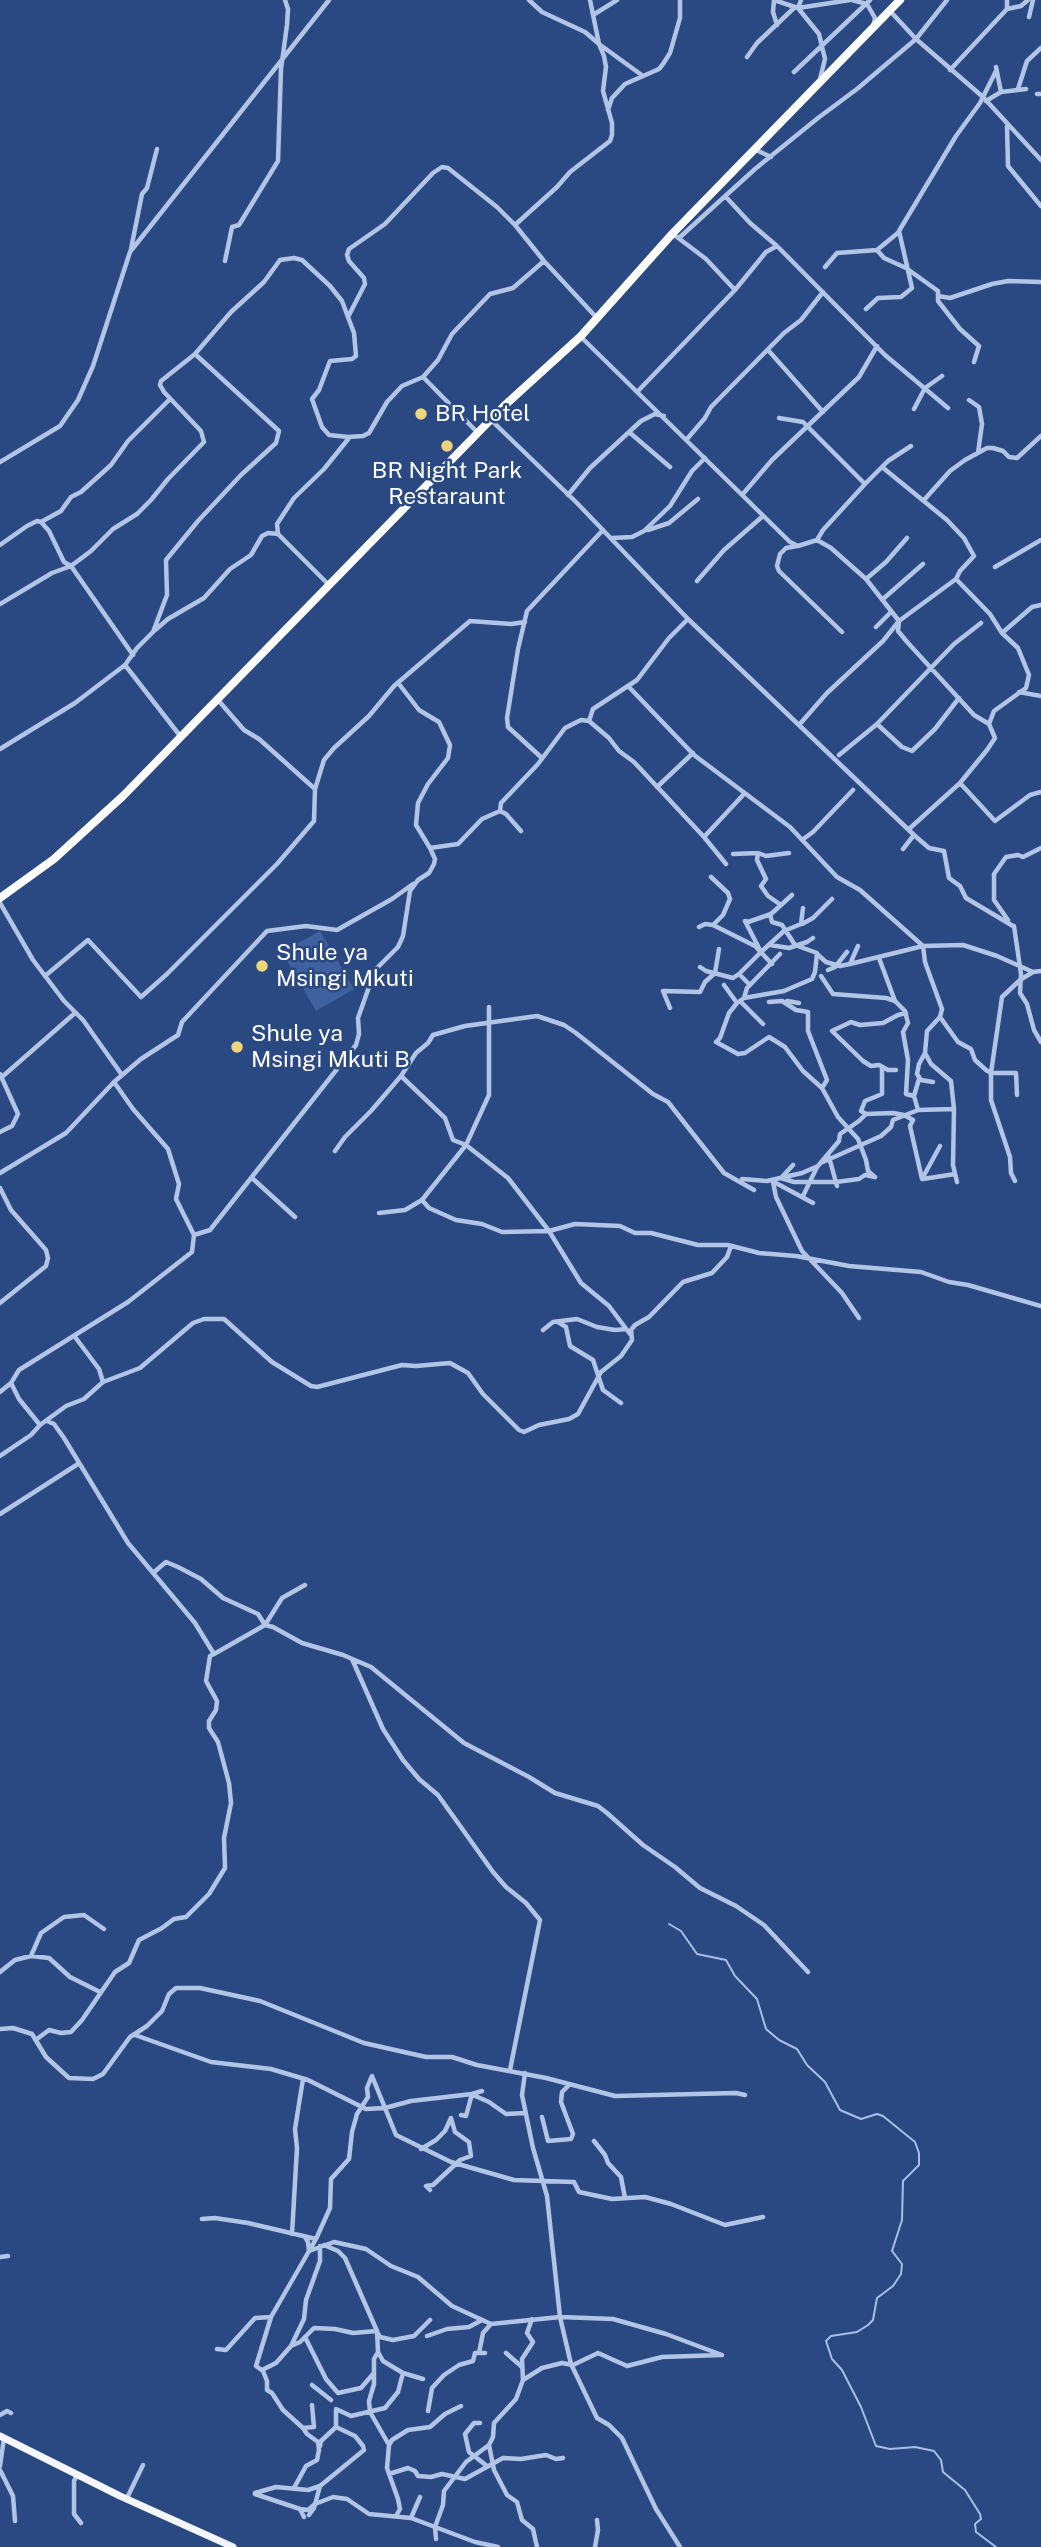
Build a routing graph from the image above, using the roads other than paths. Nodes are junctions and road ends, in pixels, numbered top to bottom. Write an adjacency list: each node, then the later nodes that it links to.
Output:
1 (285, 0): 29 (street)
2 (329, 0): 29 (street)
3 (529, 0): 25 (street)
4 (590, 0): 19 (street)
5 (617, 0): 19 (street)
6 (680, 0): 32 (street)
7 (774, 0): 14 (street); 22 (street)
8 (801, 0): 16 (street)
9 (851, 0): 15 (street); 16 (street)
10 (900, 0): 18 (highway)
11 (947, 0): 24 (street)
12 (1007, 0): 17 (street)
13 (1031, 0): 17 (street); 20 (street)
14 (782, 2): 16 (street)
15 (868, 2): 21 (street); 26 (street)
16 (796, 8): 22 (street); 26 (street)
17 (1007, 9): 30 (street)
18 (890, 10): 21 (street); 23 (highway); 24 (street)
19 (593, 15): 25 (street)
20 (1028, 17)
21 (875, 18): 23 (street)
22 (777, 25): 28 (street)
23 (872, 30): 33 (highway)
24 (916, 39): 30 (street); 42 (street)
25 (599, 44): 32 (street); 38 (street)
26 (822, 47): 31 (street); 33 (street)
27 (1041, 48): 34 (street)
28 (747, 57)
29 (283, 61): 51 (street); 52 (street)
30 (950, 70): 37 (street)
31 (793, 72)
32 (643, 76): 38 (street)
33 (819, 83): 41 (highway)
34 (1018, 89): 35 (street); 36 (street)
35 (1026, 89)
36 (1001, 92): 37 (street); 37 (street)
37 (985, 99): 39 (street); 47 (street)
38 (608, 110): 46 (street)
39 (1007, 125): 43 (street); 45 (street)
40 (157, 149): 51 (street)
41 (756, 149): 42 (street); 48 (highway)
42 (771, 157): 44 (street)
43 (1041, 158)
44 (726, 197): 48 (street); 49 (street)
45 (1041, 206)
46 (514, 225): 53 (street); 61 (street)
47 (899, 231): 50 (street); 55 (street)
48 (676, 236): 57 (street); 62 (highway)
49 (777, 246): 57 (street); 58 (street)
50 (877, 250): 54 (street); 55 (street)
51 (130, 252): 91 (street)
52 (225, 261)
53 (544, 261): 62 (street); 69 (street)
54 (825, 267)
55 (906, 268): 59 (street); 60 (street)
56 (1041, 282): 59 (street)
57 (735, 290): 71 (street)
58 (823, 292): 64 (street); 65 (street)
59 (938, 296): 67 (street)
60 (866, 309)
61 (348, 317): 66 (street); 84 (street)
62 (597, 318): 63 (highway)
63 (581, 336): 71 (street); 79 (highway)
64 (877, 346): 70 (street); 76 (street)
65 (768, 350): 76 (street); 85 (street)
66 (195, 354): 72 (street); 126 (street)
67 (974, 362)
68 (942, 376): 70 (street)
69 (423, 377): 82 (street); 84 (street)
70 (925, 388): 74 (street); 75 (street)
71 (638, 391): 77 (street)
72 (170, 399): 100 (street); 111 (street)
73 (970, 400): 86 (street)
74 (948, 408)
75 (914, 409)
76 (823, 412): 80 (street)
77 (664, 416): 81 (street); 85 (street)
78 (779, 418): 80 (street)
79 (490, 420): 82 (highway); 95 (street)
80 (807, 427): 94 (street); 96 (street)
81 (629, 432): 92 (street); 95 (street)
82 (478, 433): 116 (highway)
83 (1041, 436): 88 (street)
84 (350, 437): 103 (street)
85 (687, 439): 90 (street)
86 (980, 442): 88 (street); 89 (street)
87 (911, 446): 93 (street)
88 (987, 448): 89 (street)
89 (978, 453): 98 (street)
90 (705, 458): 96 (street); 102 (street)
91 (0, 462)
92 (670, 467)
93 (882, 467): 94 (street); 98 (street)
94 (865, 484): 106 (street)
95 (568, 495): 101 (street)
96 (742, 495): 99 (street)
97 (698, 499): 102 (street)
98 (924, 500): 114 (street)
99 (763, 516): 109 (street); 115 (street)
100 (41, 522): 108 (street); 111 (street)
101 (603, 530): 104 (street); 123 (street)
102 (644, 531): 104 (street)
103 (278, 534): 116 (street); 126 (street)
104 (611, 538): 121 (street)
105 (906, 538): 113 (street)
106 (817, 540): 109 (street); 113 (street)
107 (1041, 540): 112 (street)
108 (0, 545)
109 (798, 546): 127 (street)
110 (923, 564): 117 (street)
111 (71, 566): 118 (street); 129 (street)
112 (996, 567)
113 (866, 579): 117 (street)
114 (956, 579): 122 (street); 128 (street)
115 (697, 581)
116 (329, 585): 137 (highway)
117 (883, 599): 120 (street)
118 (0, 604)
119 (1041, 605): 128 (street)
120 (891, 612): 122 (street); 125 (street)
121 (688, 619): 133 (street); 141 (street)
122 (899, 621): 131 (street); 141 (street)
123 (525, 622): 132 (street); 146 (street)
124 (981, 623): 131 (street)
125 (876, 627)
126 (153, 632): 129 (street)
127 (842, 632)
128 (1002, 633): 134 (street)
129 (133, 655): 130 (street)
130 (125, 665): 142 (street); 143 (street)
131 (932, 668): 136 (street); 139 (street)
132 (399, 684): 149 (street); 159 (street)
133 (628, 686): 138 (street); 144 (street)
134 (1018, 692): 135 (street); 140 (street)
135 (1041, 695)
136 (959, 698): 139 (street); 140 (street)
137 (218, 700): 142 (highway); 149 (street)
138 (589, 721): 146 (street); 148 (street)
139 (877, 724): 145 (street)
140 (989, 724): 147 (street)
141 (799, 725): 154 (street)
142 (181, 737): 169 (highway)
143 (0, 749)
144 (693, 753): 148 (street); 152 (street)
145 (839, 755)
146 (542, 758): 153 (street)
147 (960, 783): 151 (street); 154 (street)
148 (657, 787): 157 (street)
149 (315, 789): 201 (street)
150 (853, 790): 158 (street)
151 (1041, 792)
152 (744, 794): 157 (street); 158 (street)
153 (500, 811): 155 (street); 159 (street)
154 (909, 829): 156 (street)
155 (520, 831)
156 (914, 835): 161 (street); 177 (street)
157 (704, 837): 165 (street)
158 (802, 841): 184 (street)
159 (430, 848): 167 (street)
160 (1041, 848): 177 (street)
161 (903, 849)
162 (758, 853): 163 (street); 164 (street); 172 (street)
163 (789, 853)
164 (733, 854)
165 (726, 864)
166 (711, 877): 176 (street)
167 (418, 880): 224 (street); 251 (street)
168 (792, 895): 172 (street)
169 (0, 898)
170 (832, 899): 175 (street)
171 (0, 903): 201 (street)
172 (782, 905): 174 (street)
173 (803, 908): 175 (street)
174 (770, 914): 179 (street); 187 (street)
175 (801, 924): 179 (street)
176 (713, 925): 178 (street); 187 (street)
177 (1013, 926): 193 (street)
178 (699, 927)
179 (784, 931): 181 (street); 182 (street)
180 (813, 938): 182 (street)
181 (769, 945): 182 (street); 187 (street)
182 (796, 945): 188 (street)
183 (858, 946): 192 (street)
184 (923, 946): 190 (street); 193 (street); 215 (street)
185 (719, 949): 199 (street)
186 (846, 952): 194 (street)
187 (761, 953): 191 (street); 200 (street)
188 (817, 953): 194 (street); 206 (street)
189 (780, 954): 191 (street)
190 (878, 958): 192 (street); 208 (street)
191 (772, 964): 205 (street)
192 (850, 964): 194 (street)
193 (1018, 964): 198 (street); 203 (street)
194 (836, 965): 196 (street)
195 (700, 967): 199 (street)
196 (828, 970)
197 (1041, 971): 198 (street)
198 (1033, 972): 203 (street)
199 (715, 973): 200 (street); 212 (street)
200 (739, 974): 205 (street)
201 (46, 976): 213 (street)
202 (821, 976): 208 (street)
203 (1020, 980): 218 (street); 222 (street)
204 (724, 985): 206 (street)
205 (750, 985): 206 (street)
206 (740, 1000): 217 (street); 229 (street)
207 (782, 1001): 209 (street); 210 (street); 229 (street)
208 (895, 1001): 214 (street)
209 (769, 1002)
210 (799, 1003)
211 (489, 1007): 216 (street)
212 (670, 1008)
213 (75, 1013): 223 (street); 224 (street)
214 (906, 1013): 220 (street); 231 (street)
215 (940, 1017): 219 (street); 222 (street)
216 (489, 1022): 225 (street); 239 (street); 253 (street)
217 (763, 1024)
218 (1041, 1042)
219 (925, 1053): 226 (street); 232 (street)
220 (883, 1067): 221 (street); 234 (street)
221 (896, 1070)
222 (991, 1073): 230 (street); 256 (street)
223 (1, 1075): 237 (street)
224 (122, 1075): 227 (street)
225 (401, 1076): 239 (street); 241 (street)
226 (920, 1078): 228 (street); 231 (street)
227 (114, 1082): 247 (street); 269 (street)
228 (933, 1082)
229 (822, 1088): 236 (street)
230 (1017, 1095)
231 (914, 1096): 233 (street)
232 (954, 1109): 233 (street); 249 (street)
233 (918, 1110): 235 (street)
234 (866, 1114): 235 (street); 236 (street)
235 (905, 1115): 238 (street); 254 (street)
236 (847, 1128): 238 (street); 242 (street)
237 (0, 1132)
238 (859, 1144): 243 (street); 260 (street)
239 (466, 1145): 264 (street); 268 (street)
240 (940, 1146): 254 (street)
241 (335, 1151)
242 (829, 1153): 243 (street); 244 (street)
243 (830, 1160): 244 (street); 260 (street)
244 (819, 1164): 246 (street); 248 (street)
245 (793, 1165): 252 (street)
246 (806, 1172): 248 (street); 252 (street)
247 (0, 1173)
248 (813, 1174): 250 (street); 258 (street)
249 (956, 1174): 254 (street); 259 (street)
250 (823, 1175)
251 (252, 1178): 267 (street); 269 (street)
252 (781, 1178): 255 (street); 258 (street)
253 (737, 1179): 255 (street); 262 (street)
254 (922, 1179)
255 (766, 1181): 257 (street)
256 (1015, 1181)
257 (773, 1182): 263 (street); 271 (street)
258 (809, 1182): 260 (street); 263 (street)
259 (957, 1182)
260 (837, 1184)
261 (0, 1188): 272 (street)
262 (754, 1190)
263 (803, 1196): 265 (street)
264 (422, 1200): 266 (street); 268 (street)
265 (813, 1203)
266 (379, 1213)
267 (295, 1217)
268 (549, 1231): 270 (street); 277 (street)
269 (194, 1235): 279 (street)
270 (731, 1246): 271 (street); 278 (street)
271 (806, 1258): 273 (street); 274 (street)
272 (0, 1303)
273 (1041, 1306)
274 (859, 1318)
275 (558, 1322): 276 (street); 277 (street); 280 (street)
276 (543, 1329)
277 (626, 1329): 278 (street)
278 (631, 1335): 280 (street)
279 (75, 1337): 281 (street); 282 (street)
280 (598, 1377): 281 (street); 284 (street)
281 (103, 1382): 285 (street)
282 (11, 1383): 283 (street); 286 (street)
283 (0, 1391)
284 (621, 1403)
285 (47, 1421): 286 (street); 288 (street)
286 (40, 1425): 287 (street)
287 (0, 1456)
288 (78, 1464): 289 (street); 290 (street)
289 (0, 1514)
290 (153, 1573): 292 (street); 293 (street)
291 (305, 1586): 292 (street)
292 (265, 1625): 293 (street); 294 (street)
293 (214, 1654): 299 (street)
294 (352, 1659): 298 (street); 303 (street)
295 (104, 1929): 296 (street)
296 (31, 1956): 297 (street); 299 (street)
297 (0, 1972)
298 (808, 1972)
299 (100, 1992): 302 (street)
300 (0, 2029): 302 (street)
301 (134, 2035): 302 (street); 303 (street); 305 (street)
302 (37, 2039)
303 (510, 2070): 304 (street)
304 (524, 2073): 306 (street); 312 (street)
305 (303, 2079): 310 (street); 323 (street)
306 (570, 2084): 309 (street); 314 (street)
307 (481, 2091): 308 (street)
308 (472, 2094): 311 (street); 312 (street); 313 (street)
309 (745, 2095)
310 (362, 2107): 311 (street); 311 (street); 325 (street)
311 (385, 2108): 316 (street)
312 (526, 2113): 318 (street)
313 (461, 2115)
314 (542, 2117)
315 (594, 2141): 320 (street)
316 (421, 2149): 317 (street); 317 (street)
317 (455, 2164): 318 (street); 319 (street)
318 (544, 2182): 320 (street); 331 (street)
319 (430, 2190)
320 (625, 2198): 321 (street)
321 (763, 2217)
322 (202, 2219): 323 (street)
323 (292, 2234): 324 (street)
324 (304, 2237): 325 (street); 327 (street)
325 (316, 2239): 327 (street)
326 (321, 2245): 327 (street); 334 (street); 336 (street); 339 (street)
327 (309, 2251): 330 (street)
328 (8, 2256): 329 (street)
329 (0, 2257)
330 (271, 2317): 340 (street); 345 (street)
331 (559, 2317): 332 (street); 343 (street); 343 (street)
332 (533, 2319): 335 (street); 344 (street)
333 (430, 2320): 336 (street)
334 (482, 2320): 335 (street); 337 (street)
335 (491, 2324): 356 (street)
336 (377, 2331): 338 (street); 341 (street)
337 (427, 2336)
338 (305, 2337): 339 (street); 351 (street)
339 (290, 2346): 345 (street)
340 (217, 2349)
341 (378, 2352): 346 (street); 347 (street)
342 (506, 2353): 344 (street)
343 (571, 2364): 349 (street); 394 (street)
344 (521, 2367): 349 (street)
345 (261, 2370): 362 (street)
346 (374, 2373): 351 (street); 357 (street)
347 (402, 2373): 348 (street); 357 (street)
348 (423, 2379)
349 (523, 2380): 365 (street)
350 (312, 2385): 352 (street)
351 (335, 2388): 352 (street)
352 (331, 2400): 355 (street)
353 (312, 2404): 362 (street)
354 (461, 2406): 364 (street)
355 (336, 2409): 357 (street); 361 (street)
356 (428, 2411)
357 (370, 2412): 364 (street)
358 (11, 2413): 359 (street)
359 (0, 2415)
360 (480, 2423): 367 (street)
361 (336, 2427): 366 (street); 377 (street)
362 (303, 2428): 366 (street)
363 (2, 2437): 372 (street); 375 (main road)
364 (389, 2445): 374 (street)
365 (489, 2445): 367 (street); 369 (street)
366 (319, 2450): 378 (street)
367 (474, 2456): 371 (street); 376 (street)
368 (563, 2458): 369 (street)
369 (494, 2462): 371 (street); 373 (street)
370 (143, 2465): 380 (street)
371 (487, 2465): 373 (street); 376 (street)
372 (0, 2468): 386 (street)
373 (494, 2470): 392 (street)
374 (389, 2474): 376 (street); 383 (street)
375 (77, 2475): 380 (main road); 387 (street)
376 (456, 2478): 388 (street)
377 (320, 2486): 378 (street); 381 (street)
378 (294, 2488): 382 (street)
379 (421, 2497): 384 (street)
380 (127, 2499): 390 (main road)
381 (315, 2504): 382 (street); 382 (street); 383 (street)
382 (300, 2509)
383 (396, 2516): 384 (street)
384 (411, 2518): 388 (street)
385 (597, 2520): 393 (street)
386 (15, 2521)
387 (81, 2523)
388 (435, 2527): 389 (street); 391 (street)
389 (436, 2539)
390 (233, 2547)
391 (498, 2547)
392 (537, 2547)
393 (594, 2547)
394 (680, 2547)

